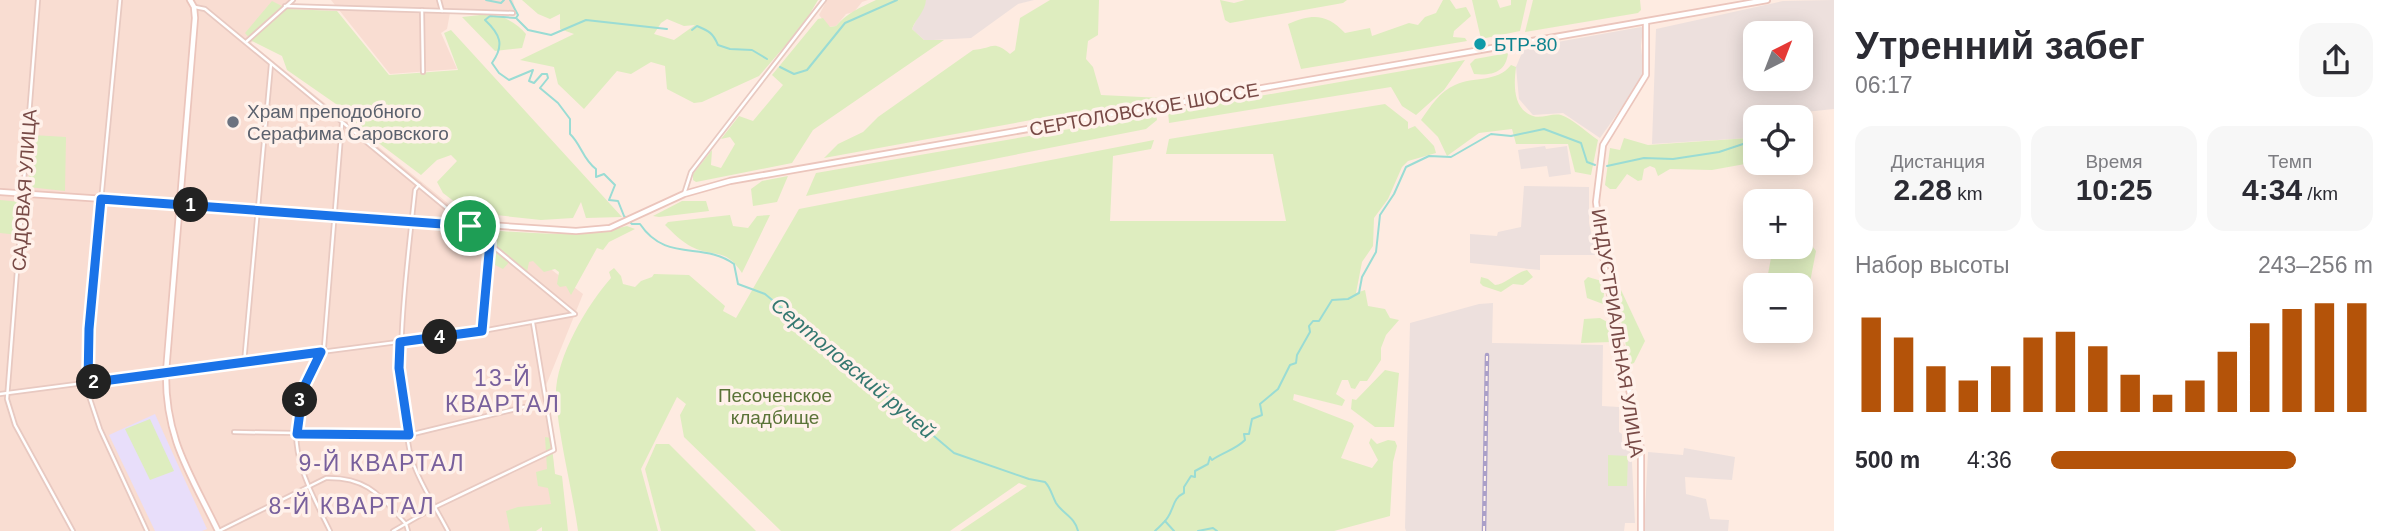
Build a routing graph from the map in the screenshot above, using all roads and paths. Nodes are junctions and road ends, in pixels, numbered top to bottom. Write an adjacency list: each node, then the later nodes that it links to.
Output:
1 (38, 0): 19 (street, САДОВАЯ УЛИЦА)
2 (120, 0): 21 (street)
3 (293, 0): 8 (street)
4 (439, 0): 10 (street)
5 (824, 0): 20 (street)
6 (1768, 0): 12 (main road, СЕРТОЛОВСКОЕ ШОССЕ)
7 (194, 4): 13 (street); 22 (main road)
8 (285, 6): 9 (street); 13 (street)
9 (422, 10): 10 (street); 15 (street)
10 (442, 11): 11 (street)
11 (513, 13)
12 (1646, 22): 20 (main road, СЕРТОЛОВСКОЕ ШОССЕ); 52 (main road, ИНДУСТРИАЛЬНАЯ УЛИЦА)
13 (246, 43): 14 (street)
14 (271, 64): 16 (street); 23 (street)
15 (423, 72)
16 (342, 123): 17 (street); 24 (street)
17 (419, 185): 25 (street); 26 (street)
18 (0, 192): 19 (main road, СЕРТОЛОВСКОЕ ШОССЕ)
19 (24, 194): 21 (main road, СЕРТОЛОВСКОЕ ШОССЕ); 35 (street, САДОВАЯ УЛИЦА)
20 (684, 194): 26 (main road, СЕРТОЛОВСКОЕ ШОССЕ)
21 (101, 199): 22 (main road, СЕРТОЛОВСКОЕ ШОССЕ); 34 (street)
22 (180, 204): 23 (main road, СЕРТОЛОВСКОЕ ШОССЕ); 33 (main road)
23 (257, 210): 24 (main road, СЕРТОЛОВСКОЕ ШОССЕ); 32 (street)
24 (335, 216): 25 (main road, СЕРТОЛОВСКОЕ ШОССЕ); 31 (street)
25 (412, 221): 26 (main road, СЕРТОЛОВСКОЕ ШОССЕ); 30 (street)
26 (470, 226): 27 (street)
27 (490, 242): 28 (street); 29 (street)
28 (533, 323): 29 (street); 42 (street)
29 (482, 331): 30 (street)
30 (400, 342): 31 (street); 40 (street)
31 (321, 352): 32 (street); 39 (street)
32 (244, 363): 33 (street)
33 (166, 372): 34 (street); 44 (main road)
34 (88, 383): 35 (street); 46 (street)
35 (8, 393): 36 (street); 45 (street, САДОВАЯ УЛИЦА)
36 (0, 394)
37 (524, 407): 40 (street)
38 (234, 432): 39 (street)
39 (297, 434): 40 (street); 41 (street)
40 (409, 435): 42 (street)
41 (308, 486): 43 (street); 44 (street); 48 (street)
42 (435, 507): 43 (street); 51 (street)
43 (406, 524): 49 (street); 50 (street)
44 (217, 530): 47 (street)
45 (72, 531)
46 (147, 531)
47 (210, 531)
48 (330, 531)
49 (393, 531)
50 (408, 531)
51 (448, 531)
52 (1641, 531)

